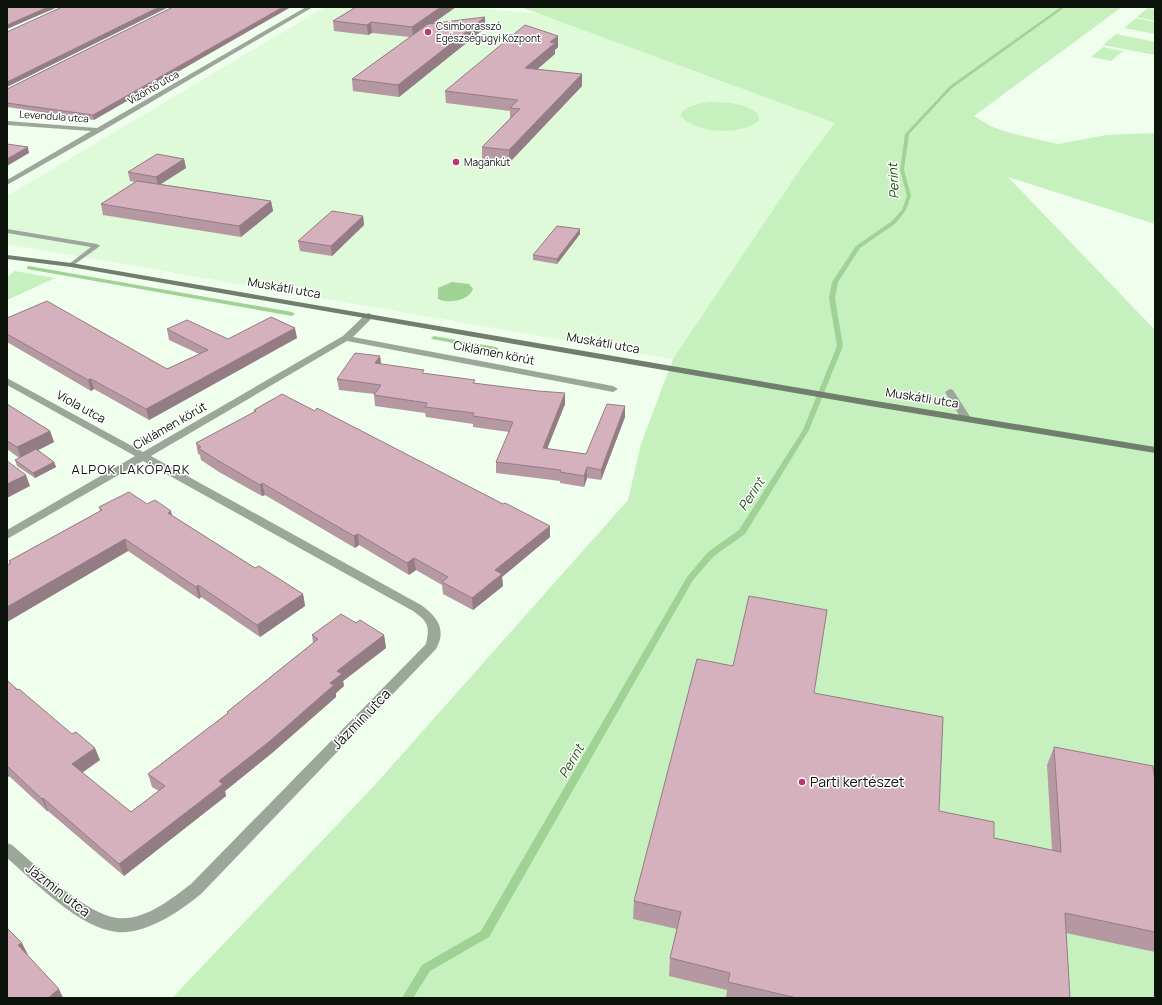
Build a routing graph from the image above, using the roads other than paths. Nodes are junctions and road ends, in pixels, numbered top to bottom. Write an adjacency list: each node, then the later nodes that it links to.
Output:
1 (310, 7): 3 (street, Vízöntő utca)
2 (7, 122): 3 (street, Levendula utca)
3 (100, 130): 5 (street, Vízöntő utca)
4 (7, 175): 5 (street)
5 (18, 177): 6 (street, Vízöntő utca)
6 (7, 184)
7 (7, 231): 11 (lane)
8 (7, 251): 10 (main road, Muskátli utca)
9 (7, 257): 10 (main road, Muskátli utca)
10 (47, 261): 11 (main road, Muskátli utca)
11 (71, 265): 12 (main road, Muskátli utca)
12 (369, 316): 13 (street, Ciklámen körút); 17 (main road, Muskátli utca)
13 (346, 338): 15 (street, Ciklámen körút); 19 (street, Ciklámen körút)
14 (7, 381): 19 (street, Viola utca)
15 (613, 389)
16 (950, 392): 17 (street)
17 (966, 418): 18 (main road, Muskátli utca)
18 (1155, 450)
19 (143, 456): 20 (street, Ciklámen körút); 21 (street, Jázmin utca)
20 (7, 535)
21 (7, 849)

